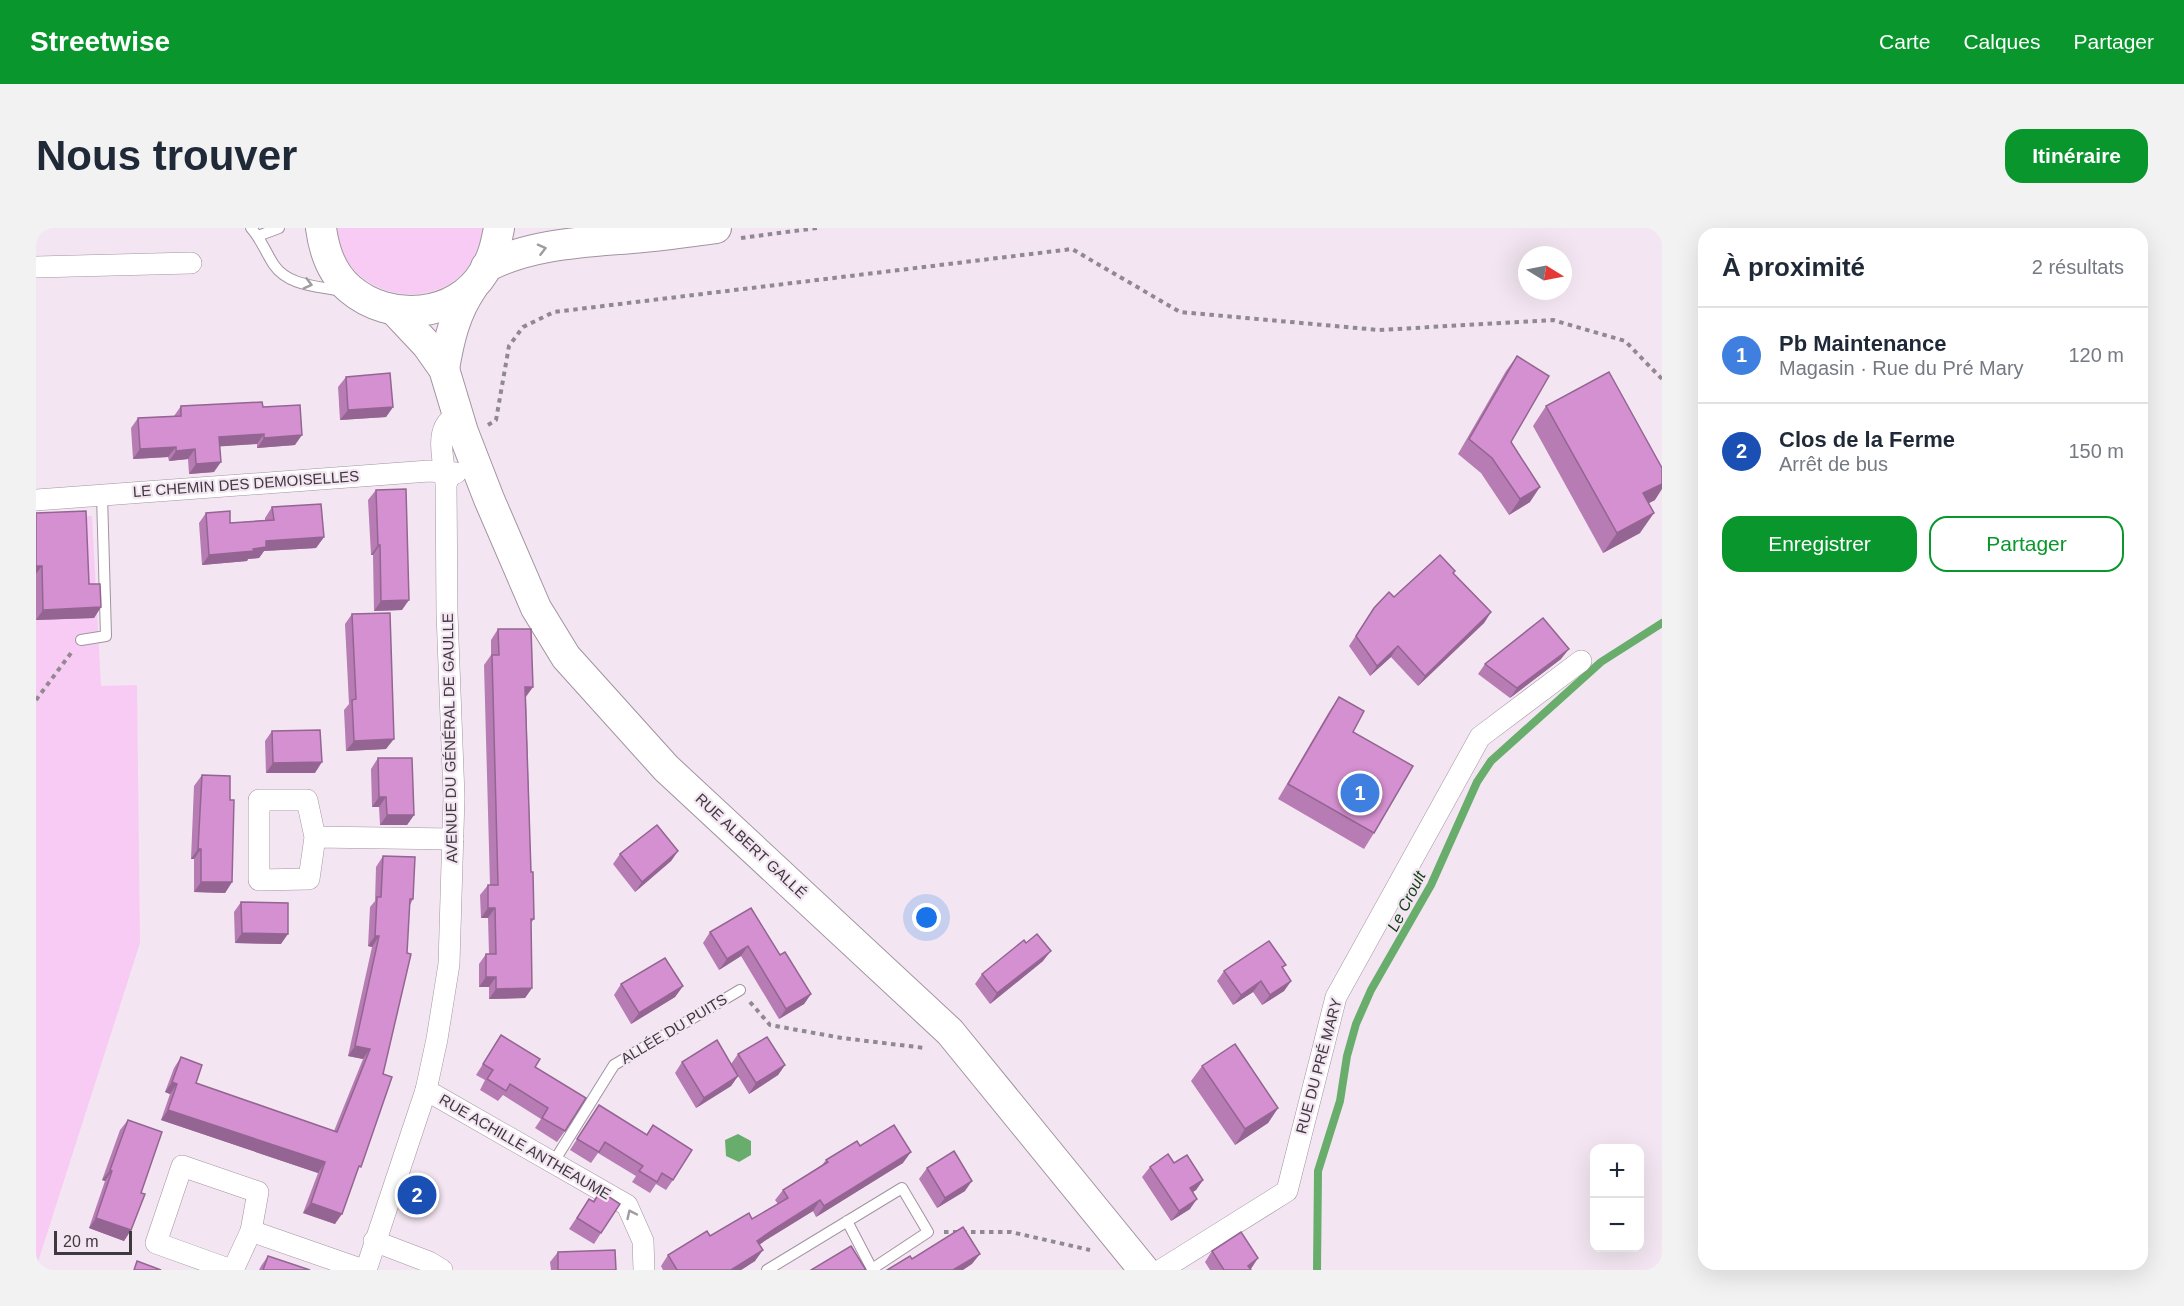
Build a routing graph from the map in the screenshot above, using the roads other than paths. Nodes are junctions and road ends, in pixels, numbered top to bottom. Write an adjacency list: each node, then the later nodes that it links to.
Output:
1 (279, 228): 5 (lane)
2 (321, 228): 9 (street)
3 (498, 228): 8 (street)
4 (716, 228): 8 (street, one-way to 4)
5 (255, 232): 9 (lane, one-way to 9)
6 (191, 263): 7 (street)
7 (36, 267)
8 (481, 274): 10 (street); 11 (street)
9 (361, 296): 10 (street)
10 (395, 311): 11 (street)
11 (444, 369): 12 (street, RUE ALBERT GALLÉ)
12 (457, 457): 13 (street, LE CHEMIN DES DEMOISELLES); 18 (street, AVENUE DU GÉNÉRAL DE GAULLE); 30 (street, RUE ALBERT GALLÉ)
13 (102, 495): 14 (street, LE CHEMIN DES DEMOISELLES); 15 (lane)
14 (36, 500)
15 (81, 640)
16 (1581, 661): 31 (street, RUE DU PRÉ MARY)
17 (315, 837): 18 (street)
18 (453, 839): 20 (street, AVENUE DU GÉNÉRAL DE GAULLE)
19 (740, 990): 21 (lane, ALLÉE DU PUITS)
20 (426, 1090): 21 (street, RUE ACHILLE ANTHEAUME); 24 (street, AVENUE DU GÉNÉRAL DE GAULLE)
21 (553, 1163): 28 (street, RUE ACHILLE ANTHEAUME, one-way to 21)
22 (847, 1221): 22 (lane); 29 (lane)
23 (251, 1231): 25 (street); 25 (street); 26 (street)
24 (374, 1241): 26 (street, AVENUE DU GÉNÉRAL DE GAULLE); 27 (street)
25 (232, 1270)
26 (364, 1270)
27 (442, 1270)
28 (644, 1270)
29 (767, 1270)
30 (1144, 1270)
31 (1161, 1270)

